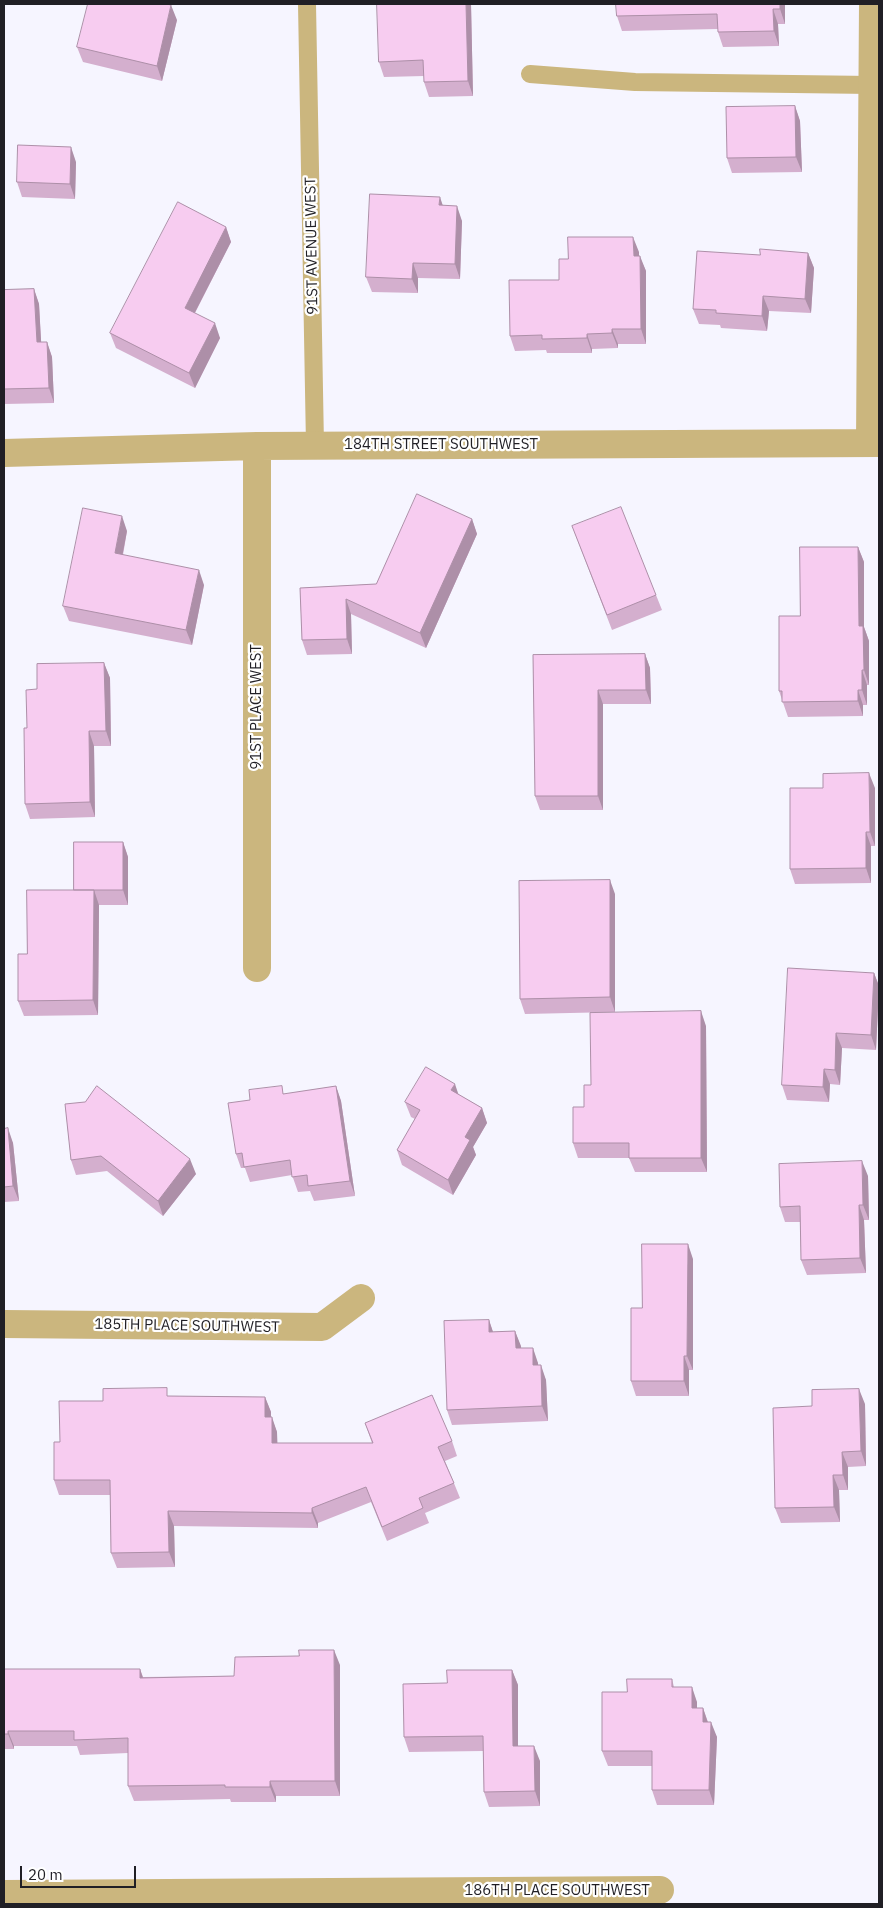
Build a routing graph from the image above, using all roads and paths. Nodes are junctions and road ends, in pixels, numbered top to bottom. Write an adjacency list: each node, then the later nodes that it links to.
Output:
1 (307, 4): 6 (lane, 91ST AVENUE WEST)
2 (873, 4): 4 (street)
3 (530, 74): 4 (lane)
4 (872, 85): 5 (street)
5 (874, 442): 6 (street, 184TH STREET SOUTHWEST)
6 (315, 445): 7 (street, 184TH STREET SOUTHWEST)
7 (257, 446): 8 (street, 184TH STREET SOUTHWEST); 9 (street, 91ST PLACE WEST)
8 (4, 453)
9 (257, 968)
10 (360, 1298): 11 (street, 185TH PLACE SOUTHWEST)
11 (4, 1324)
12 (660, 1890): 13 (street, 186TH PLACE SOUTHWEST)
13 (4, 1894)

